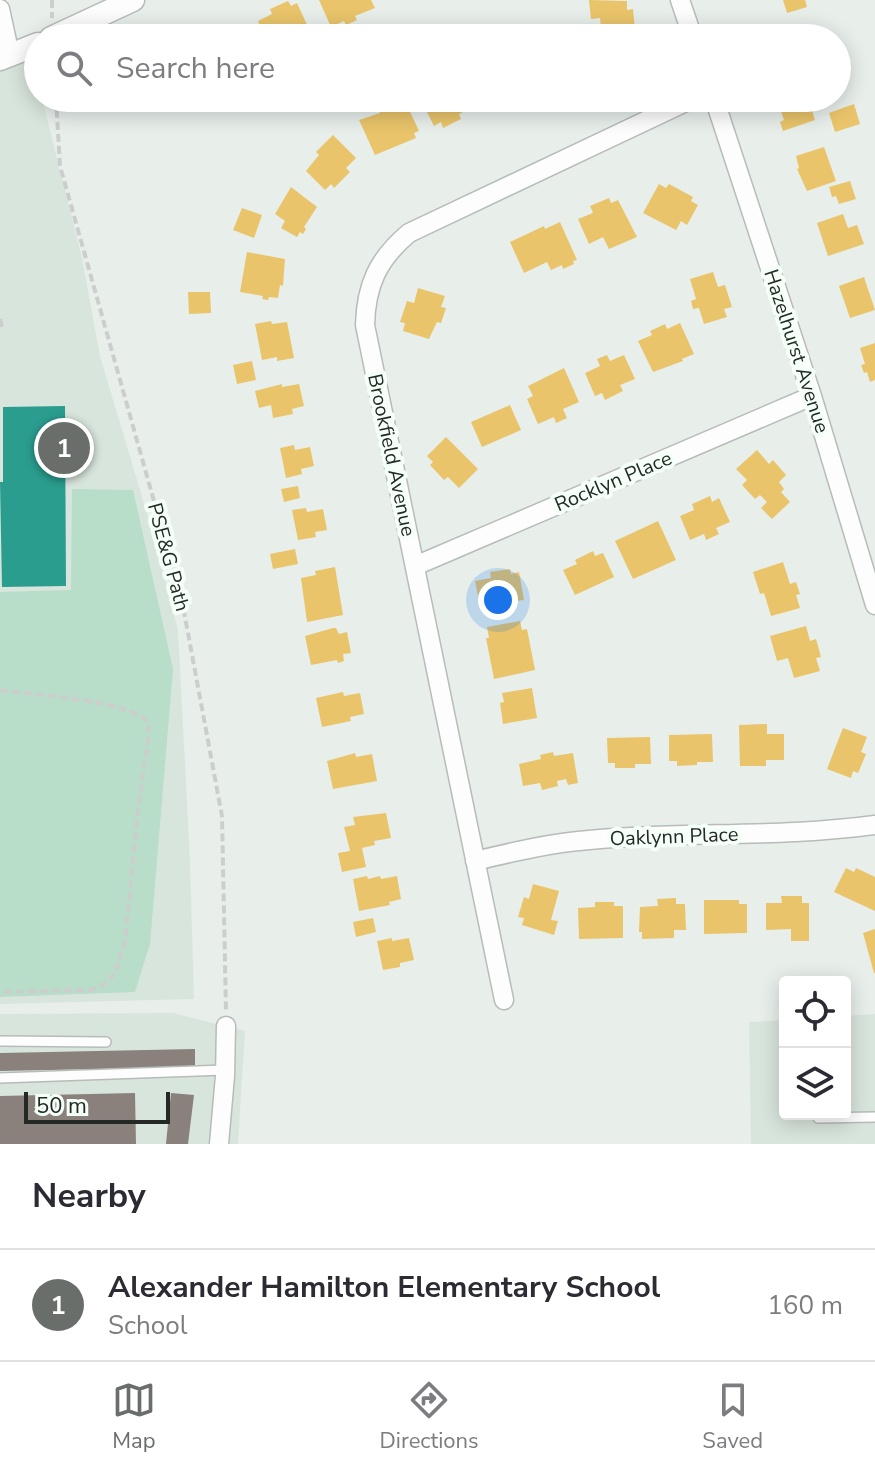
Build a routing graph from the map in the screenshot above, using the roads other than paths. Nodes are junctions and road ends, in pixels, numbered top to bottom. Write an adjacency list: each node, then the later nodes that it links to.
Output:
1 (133, 0): 4 (street)
2 (680, 0): 5 (street)
3 (0, 9): 7 (street)
4 (81, 24)
5 (688, 24)
6 (24, 50): 7 (street)
7 (5, 57)
8 (664, 112): 11 (street, Brookfield Avenue)
9 (719, 112): 10 (street, Hazelhurst Avenue)
10 (812, 396): 11 (street, Rocklyn Place); 12 (street, Hazelhurst Avenue)
11 (415, 566): 14 (street, Brookfield Avenue)
12 (875, 605)
13 (875, 825): 14 (street, Oaklynn Place)
14 (475, 861): 15 (street, Brookfield Avenue)
15 (504, 1000)
16 (226, 1026): 19 (street)
17 (0, 1041): 18 (lane)
18 (106, 1042)
19 (225, 1070): 20 (lane); 23 (street)
20 (0, 1078)
21 (851, 1117): 22 (lane)
22 (875, 1117)
23 (219, 1144)

